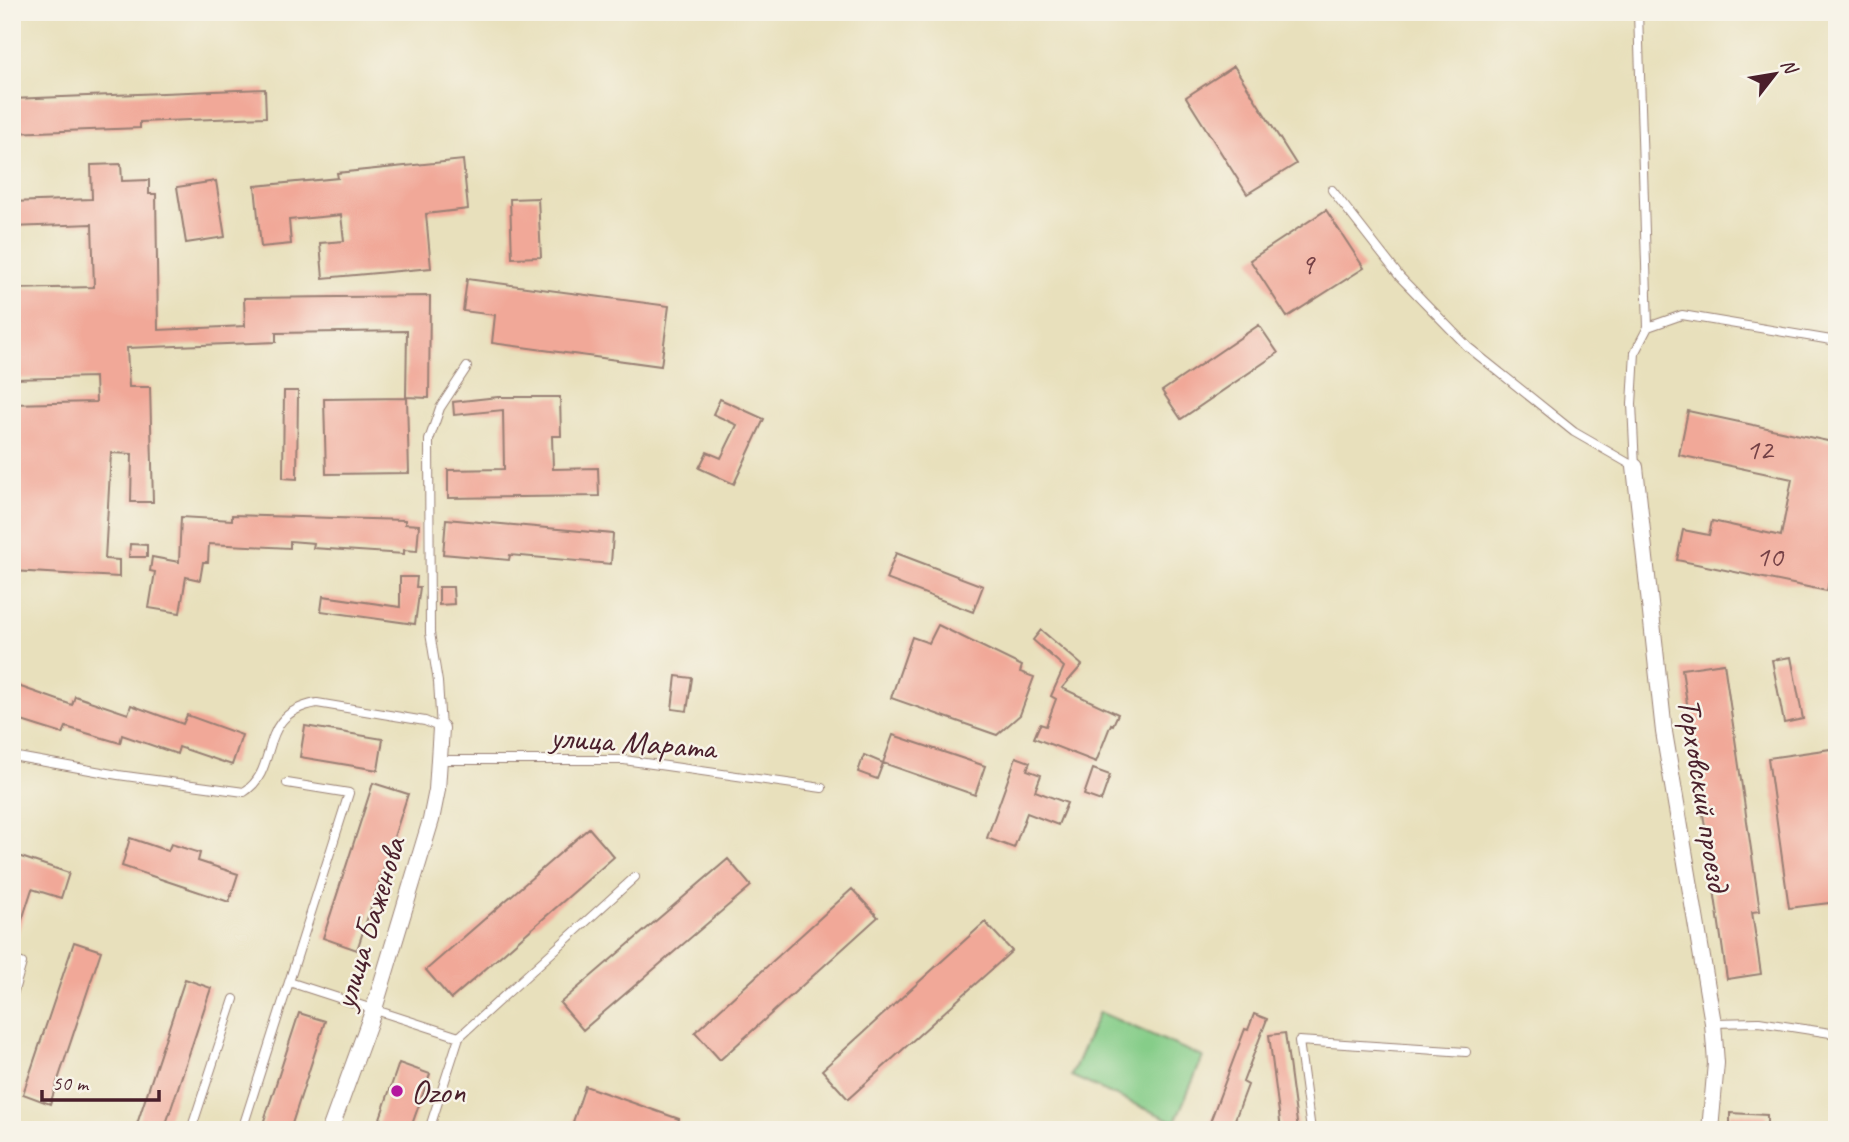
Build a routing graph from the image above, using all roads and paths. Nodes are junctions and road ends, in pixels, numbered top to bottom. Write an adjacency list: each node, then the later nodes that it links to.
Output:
1 (1638, 12): 3 (lane)
2 (1332, 190): 6 (lane)
3 (1648, 327): 4 (lane); 6 (lane)
4 (1837, 341)
5 (467, 367): 7 (lane)
6 (1635, 467): 18 (street, Торховский проезд)
7 (441, 728): 8 (lane); 9 (street, улица Баженова)
8 (12, 756)
9 (440, 760): 11 (lane, улица Марата); 17 (street, улица Баженова)
10 (287, 783): 14 (lane)
11 (822, 788)
12 (635, 877): 20 (lane)
13 (12, 960): 15 (lane)
14 (289, 982): 17 (lane); 23 (lane)
15 (12, 998)
16 (234, 999): 22 (lane)
17 (374, 1009): 20 (lane); 24 (street, улица Баженова)
18 (1713, 1023): 19 (lane); 27 (street, Торховский проезд)
19 (1837, 1034)
20 (459, 1037): 25 (lane)
21 (1466, 1052): 26 (lane)
22 (191, 1130)
23 (242, 1130)
24 (330, 1130)
25 (429, 1130)
26 (1311, 1130)
27 (1710, 1130)

